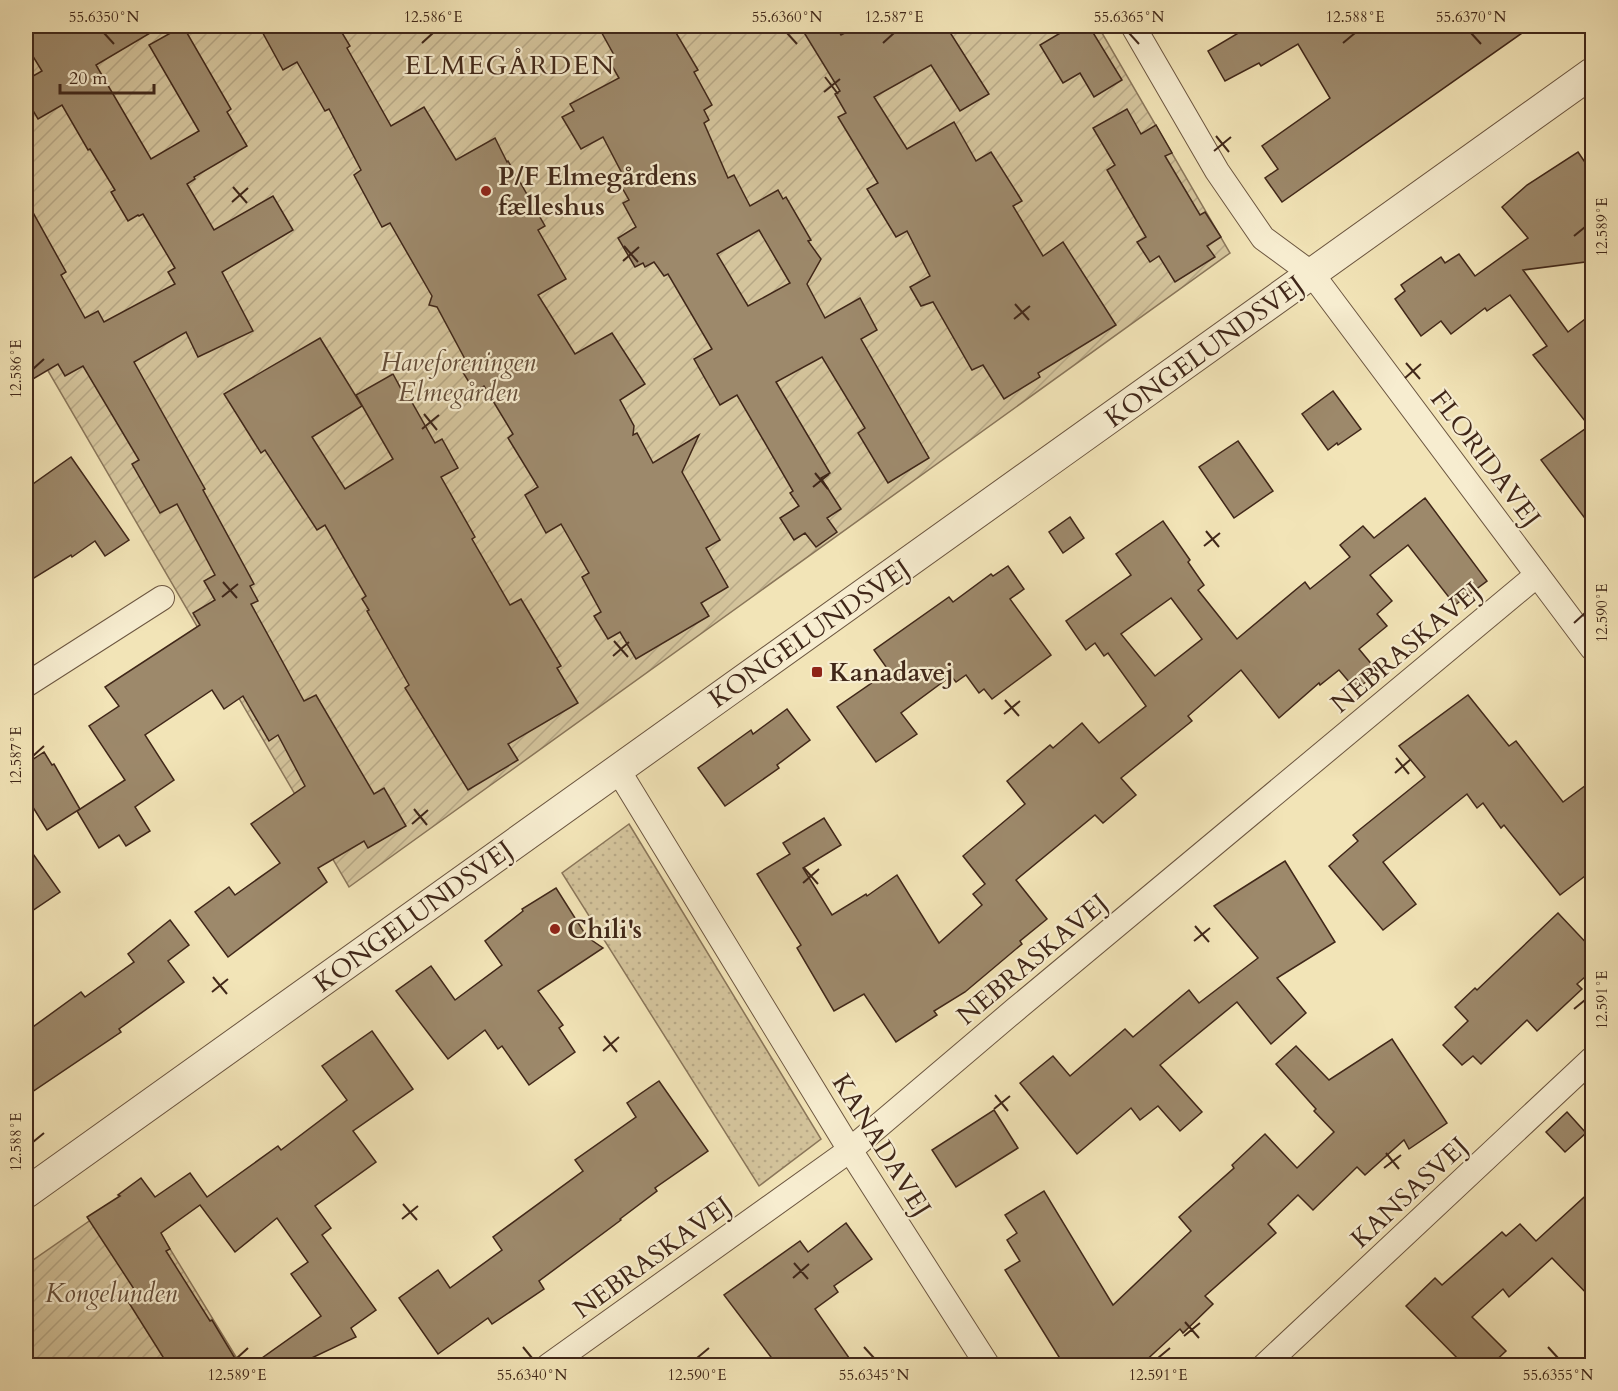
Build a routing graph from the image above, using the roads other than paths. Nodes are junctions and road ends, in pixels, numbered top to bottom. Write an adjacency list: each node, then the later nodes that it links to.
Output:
1 (1133, 26): 3 (street, FLORIDAVEJ)
2 (1593, 74): 3 (street, KONGELUNDSVEJ)
3 (1312, 274): 4 (street, FLORIDAVEJ); 8 (street, KONGELUNDSVEJ)
4 (1537, 575): 6 (street, FLORIDAVEJ); 10 (street, NEBRASKAVEJ)
5 (162, 598): 7 (street)
6 (1593, 648)
7 (26, 685)
8 (618, 770): 10 (street, KANADAVEJ); 11 (street, KONGELUNDSVEJ)
9 (1593, 1059): 14 (street, KANSASVEJ)
10 (850, 1150): 12 (street, NEBRASKAVEJ); 13 (street, KANADAVEJ)
11 (26, 1193)
12 (548, 1365)
13 (988, 1365)
14 (1264, 1365)

